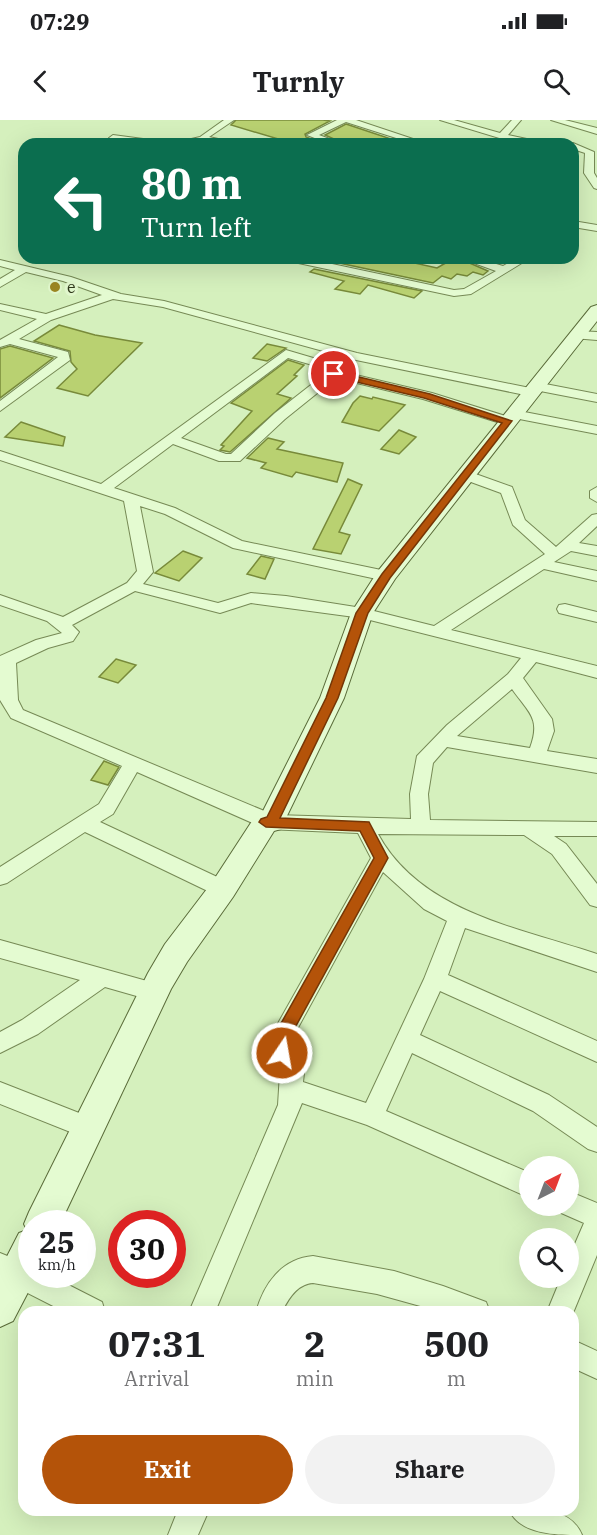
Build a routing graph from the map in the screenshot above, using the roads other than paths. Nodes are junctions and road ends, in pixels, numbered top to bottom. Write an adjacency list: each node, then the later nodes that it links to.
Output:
1 (230, 120): 10 (street)
2 (346, 120): 11 (street); 12 (street)
3 (444, 120): 9 (street)
4 (517, 120): 9 (street)
5 (555, 120): 8 (street)
6 (595, 120): 8 (street)
7 (402, 126): 13 (street)
8 (594, 130)
9 (503, 137): 14 (street)
10 (204, 138)
11 (320, 138)
12 (396, 138)
13 (404, 138)
14 (509, 138)
15 (593, 150): 16 (street); 17 (street)
16 (579, 156)
17 (597, 186)
18 (579, 227): 19 (street)
19 (597, 228)
20 (0, 263): 24 (street)
21 (317, 264): 25 (street)
22 (486, 264): 25 (street)
23 (516, 264): 25 (street)
24 (24, 269): 26 (street); 27 (street)
25 (506, 270)
26 (0, 284)
27 (112, 295): 30 (street); 33 (street)
28 (0, 307): 30 (street)
29 (597, 310): 31 (street)
30 (47, 318): 32 (street)
31 (587, 335): 35 (street)
32 (5, 343): 37 (street)
33 (356, 356): 34 (street); 35 (street)
34 (337, 371): 38 (street); 40 (street); 40 (street)
35 (533, 389): 36 (street); 38 (street)
36 (597, 398)
37 (0, 407)
38 (511, 418): 39 (street); 42 (street)
39 (597, 430)
40 (172, 439): 43 (street)
41 (2, 458): 43 (street)
42 (465, 475): 49 (street); 52 (street)
43 (103, 489): 45 (street)
44 (597, 491): 46 (street)
45 (130, 498): 52 (street); 54 (street)
46 (597, 498)
47 (597, 518): 48 (street)
48 (589, 531): 49 (street)
49 (561, 550): 50 (street); 51 (street)
50 (597, 551)
51 (540, 563): 53 (street); 60 (street)
52 (386, 576): 57 (street)
53 (597, 576)
54 (134, 586): 57 (street); 59 (street)
55 (0, 600): 59 (street)
56 (565, 609): 58 (street)
57 (362, 613): 60 (street); 69 (street)
58 (597, 617)
59 (63, 623): 62 (street)
60 (438, 631): 61 (street)
61 (531, 657): 63 (street); 64 (street)
62 (4, 662): 67 (street)
63 (597, 672)
64 (514, 678): 65 (street); 66 (street)
65 (442, 740): 66 (street); 72 (street)
66 (536, 756): 68 (street)
67 (133, 763): 69 (street); 70 (street)
68 (597, 766)
69 (268, 822): 71 (street); 77 (street)
70 (86, 824): 76 (street); 77 (street)
71 (364, 826): 72 (street); 75 (street)
72 (421, 826): 73 (street)
73 (525, 827): 74 (street); 78 (street)
74 (597, 830)
75 (381, 858): 79 (street); 88 (street)
76 (0, 877)
77 (224, 889): 84 (street)
78 (597, 899)
79 (459, 917): 81 (street); 83 (street)
80 (0, 949): 82 (street)
81 (597, 963)
82 (101, 978): 84 (street); 86 (street)
83 (435, 979): 85 (street); 87 (street)
84 (154, 992): 91 (street)
85 (407, 1040): 90 (street); 92 (street)
86 (0, 1043)
87 (597, 1052)
88 (292, 1089): 90 (street); 100 (street)
89 (0, 1093): 91 (street)
90 (372, 1116): 93 (street)
91 (88, 1128): 95 (street)
92 (597, 1142)
93 (519, 1181)
94 (579, 1208): 96 (street)
95 (49, 1210)
96 (597, 1216)
97 (597, 1224): 103 (street)
98 (17, 1261): 99 (street); 104 (street)
99 (83, 1306)
100 (205, 1306)
101 (271, 1306): 102 (street)
102 (461, 1306)
103 (563, 1306)
104 (0, 1308)
105 (579, 1357): 106 (street)
106 (597, 1365)
107 (191, 1516): 109 (street)
108 (534, 1516): 110 (street)
109 (183, 1535)
110 (567, 1535)

